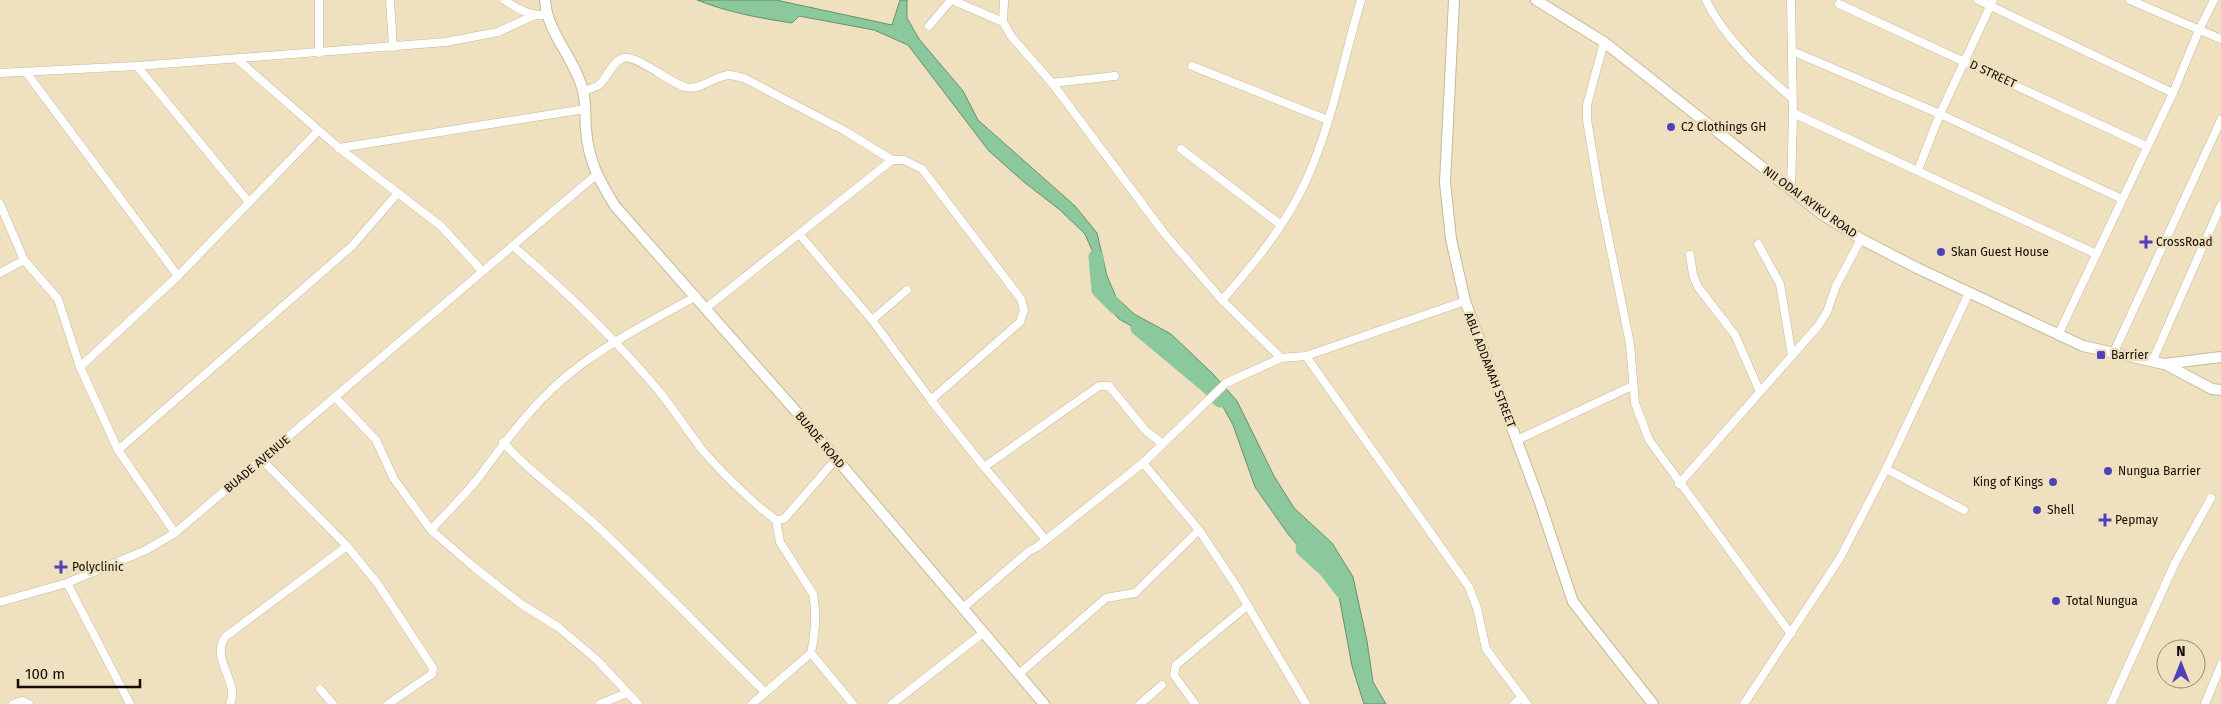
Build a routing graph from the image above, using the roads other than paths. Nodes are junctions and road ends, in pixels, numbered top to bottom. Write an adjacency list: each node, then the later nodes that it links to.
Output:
1 (319, 0): 26 (street)
2 (390, 0): 24 (street)
3 (504, 0): 18 (street)
4 (545, 0): 17 (street)
5 (952, 0): 19 (street); 20 (street)
6 (1004, 0): 19 (street)
7 (1360, 0): 41 (street)
8 (1454, 0): 71 (street, ABLI ADDAMAH STREET)
9 (1536, 0): 23 (street, NII ODAI AYIKU ROAD)
10 (1706, 0): 37 (street)
11 (1791, 0): 25 (street)
12 (1978, 0): 15 (street)
13 (2130, 0): 21 (street)
14 (2214, 0): 21 (street)
15 (1992, 3): 28 (street); 36 (street)
16 (1839, 4): 28 (street, D STREET)
17 (546, 15): 18 (street); 35 (street, BUADE ROAD)
18 (533, 16): 24 (street)
19 (1003, 22): 34 (street)
20 (929, 26)
21 (2199, 30): 22 (street); 36 (street)
22 (2221, 39)
23 (1604, 42): 50 (street, NII ODAI AYIKU ROAD); 84 (street)
24 (394, 48): 26 (street)
25 (1792, 51): 37 (street); 40 (street)
26 (318, 53): 27 (street)
27 (237, 59): 29 (street); 43 (street)
28 (1964, 61): 40 (street); 44 (street, D STREET)
29 (137, 66): 31 (street); 53 (street)
30 (1192, 66): 41 (street)
31 (26, 72): 32 (street); 66 (street)
32 (0, 73)
33 (1114, 76): 34 (street)
34 (1052, 83): 70 (street)
35 (583, 91): 38 (street, BUADE ROAD); 47 (street)
36 (2173, 93): 44 (street)
37 (1792, 98): 39 (street)
38 (585, 109): 45 (street); 49 (street, BUADE ROAD)
39 (1793, 113): 48 (street); 50 (street)
40 (1940, 114): 48 (street); 52 (street)
41 (1328, 120): 56 (street)
42 (2221, 120): 76 (street)
43 (318, 131): 45 (street); 53 (street)
44 (2146, 146): 52 (street)
45 (339, 148): 51 (street)
46 (1181, 149): 56 (street)
47 (892, 160): 57 (street); 88 (street)
48 (1918, 170): 61 (street)
49 (596, 175): 60 (street, BUADE AVENUE); 69 (street, BUADE ROAD)
50 (1791, 190): 58 (street, NII ODAI AYIKU ROAD)
51 (397, 194): 64 (street); 92 (street)
52 (2122, 199): 61 (street)
53 (248, 201): 66 (street)
54 (0, 204): 63 (street)
55 (2221, 205): 81 (street)
56 (1282, 225): 70 (street)
57 (800, 235): 72 (street); 73 (street)
58 (1862, 239): 68 (street, NII ODAI AYIKU ROAD); 78 (street)
59 (1758, 244): 78 (street)
60 (514, 247): 64 (street, BUADE AVENUE); 75 (street)
61 (2096, 254): 74 (street)
62 (1690, 255): 86 (street)
63 (24, 260): 65 (street); 83 (street)
64 (482, 271): 87 (street, BUADE AVENUE)
65 (0, 273)
66 (178, 276): 83 (street)
67 (907, 290): 73 (street)
68 (1969, 293): 74 (street, NII ODAI AYIKU ROAD); 97 (street)
69 (696, 296): 72 (street, BUADE ROAD); 75 (street)
70 (1222, 300): 80 (street)
71 (1464, 301): 77 (street); 89 (street, ABLI ADDAMAH STREET)
72 (706, 308): 93 (street, BUADE ROAD)
73 (872, 320): 88 (street)
74 (2058, 335): 76 (street, NII ODAI AYIKU ROAD)
75 (616, 342): 90 (street); 101 (street)
76 (2113, 354): 81 (street, NII ODAI AYIKU ROAD)
77 (1306, 356): 80 (street); 122 (street)
78 (1792, 356): 86 (street)
79 (2221, 357): 82 (street)
80 (1282, 358): 91 (street)
81 (2152, 362): 82 (street, NII ODAI AYIKU ROAD)
82 (2164, 364): 85 (street)
83 (80, 367): 92 (street)
84 (1632, 386): 89 (street); 98 (street)
85 (2221, 390)
86 (1760, 392): 98 (street)
87 (335, 397): 94 (street, BUADE AVENUE); 102 (street)
88 (930, 400): 96 (street)
89 (1517, 440): 140 (street, ABLI ADDAMAH STREET)
90 (503, 442): 102 (street); 119 (street)
91 (1163, 444): 95 (street); 96 (street)
92 (118, 450): 104 (street)
93 (836, 459): 101 (street); 110 (street, BUADE ROAD)
94 (262, 460): 104 (street, BUADE AVENUE); 106 (street)
95 (1144, 463): 103 (street); 105 (street)
96 (984, 467): 105 (street)
97 (1886, 469): 100 (street); 112 (street)
98 (1679, 484): 112 (street)
99 (2211, 498): 142 (street)
100 (1964, 510)
101 (776, 520): 113 (street)
102 (431, 530): 121 (street)
103 (1199, 530): 109 (street); 115 (street)
104 (175, 532): 107 (street, BUADE AVENUE)
105 (1046, 540): 110 (street)
106 (347, 546): 126 (street); 128 (street)
107 (67, 583): 108 (street, BUADE AVENUE); 125 (street)
108 (0, 602)
109 (1248, 605): 136 (street); 137 (street)
110 (963, 608): 111 (street, BUADE ROAD)
111 (983, 632): 115 (street, BUADE ROAD); 133 (street)
112 (1791, 634): 141 (street)
113 (811, 653): 119 (street); 132 (street)
114 (2221, 665): 117 (street)
115 (1019, 674): 134 (street, BUADE ROAD)
116 (1162, 685): 135 (street)
117 (2212, 688): 120 (street); 143 (street)
118 (320, 690): 127 (street)
119 (765, 692): 131 (street)
120 (2221, 692)
121 (628, 693): 129 (street); 130 (street)
122 (1522, 697): 138 (street); 139 (street)
123 (13, 704): 124 (street)
124 (29, 704)
125 (130, 704)
126 (230, 704)
127 (333, 704)
128 (388, 704)
129 (600, 704)
130 (638, 704)
131 (752, 704)
132 (853, 704)
133 (892, 704)
134 (1044, 704)
135 (1140, 704)
136 (1195, 704)
137 (1306, 704)
138 (1514, 704)
139 (1527, 704)
140 (1653, 704)
141 (1744, 704)
142 (2111, 704)
143 (2205, 704)

